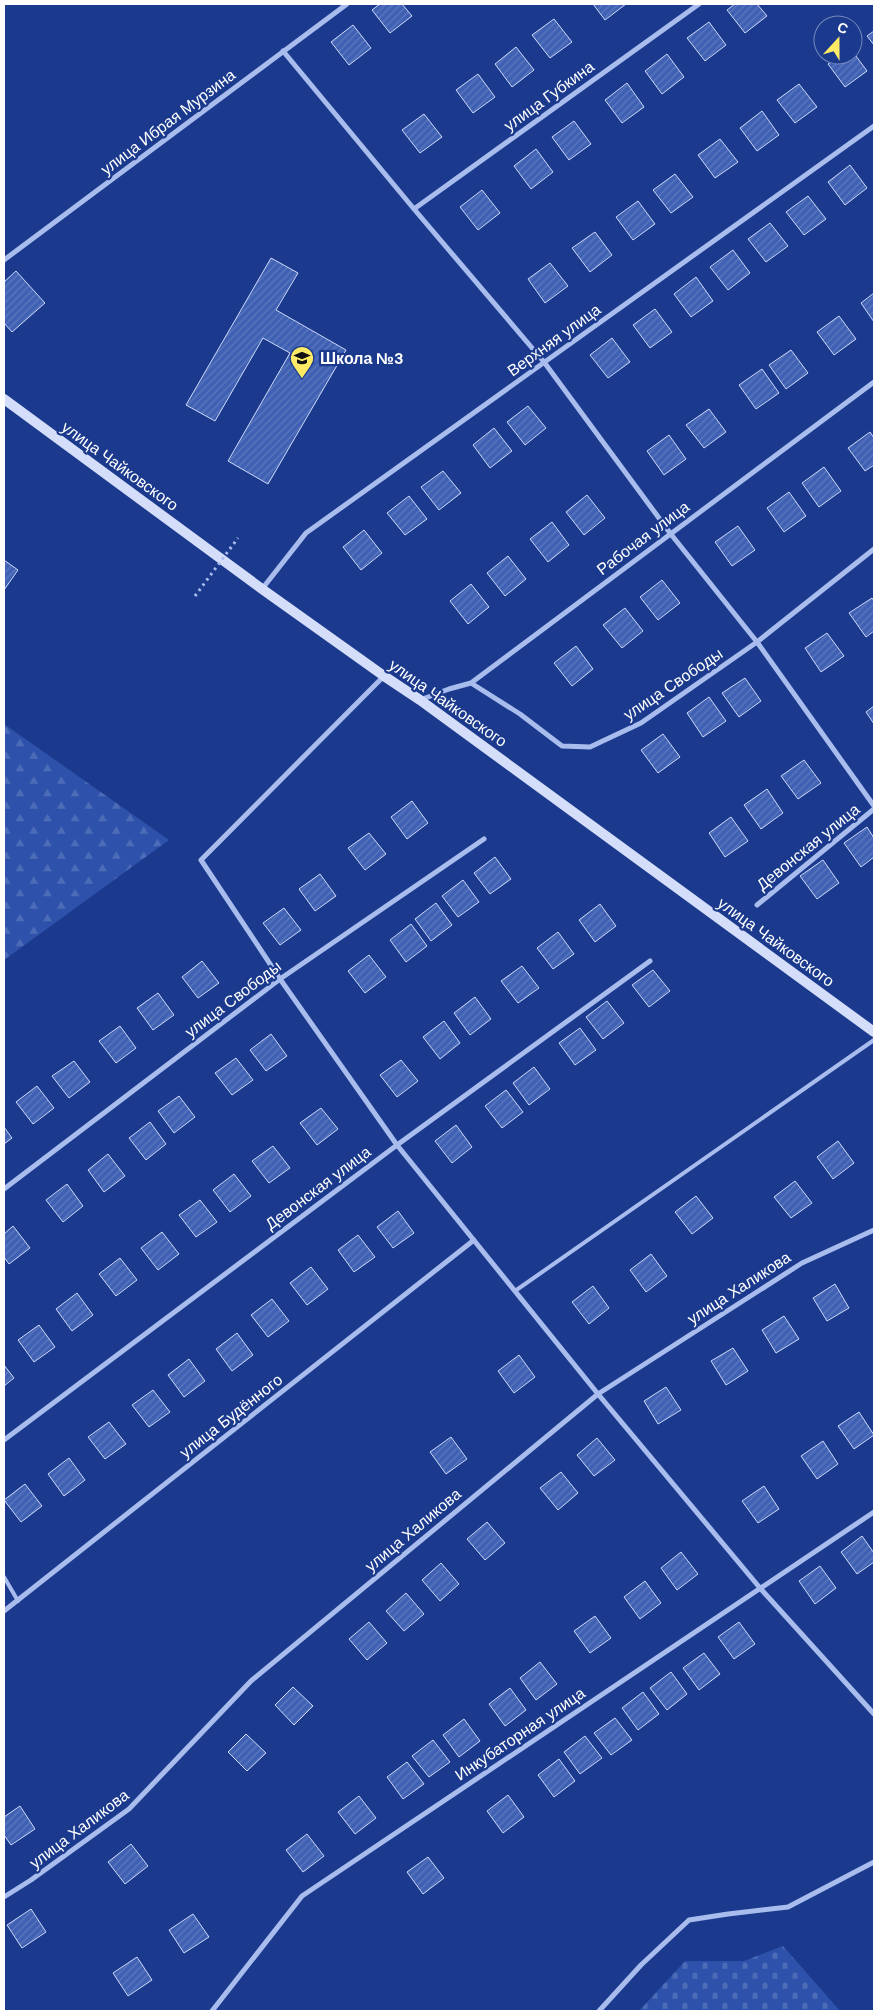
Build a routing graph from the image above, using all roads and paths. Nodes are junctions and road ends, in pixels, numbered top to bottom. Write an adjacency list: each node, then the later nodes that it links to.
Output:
1 (347, 4): 3 (street, улица Ибрая Мурзина)
2 (699, 4): 5 (street, улица Губкина)
3 (284, 51): 5 (street); 6 (street, улица Ибрая Мурзина)
4 (874, 126): 7 (street, Верхняя улица)
5 (414, 209): 7 (street)
6 (4, 260)
7 (544, 362): 10 (street); 13 (street, Верхняя улица)
8 (874, 382): 10 (street, Рабочая улица)
9 (4, 399): 13 (main road, улица Чайковского)
10 (670, 533): 15 (street); 17 (street, Рабочая улица)
11 (238, 538): 14 (path, bridge)
12 (874, 549): 15 (street, улица Свободы)
13 (262, 589): 16 (main road, улица Чайковского)
14 (195, 596)
15 (757, 642): 17 (street, улица Свободы); 19 (street)
16 (384, 676): 18 (main road, улица Чайковского); 23 (street)
17 (471, 683): 18 (street, Рабочая улица)
18 (420, 700): 24 (main road, улица Чайковского)
19 (874, 808): 21 (street, Девонская улица)
20 (484, 839): 23 (street, улица Свободы)
21 (757, 905)
22 (650, 960): 26 (street, Девонская улица)
23 (280, 979): 26 (street); 27 (street, улица Свободы)
24 (874, 1032)
25 (874, 1040): 30 (lane)
26 (397, 1145): 29 (street); 32 (street, Девонская улица)
27 (4, 1188)
28 (874, 1230): 31 (street, улица Халикова)
29 (474, 1240): 30 (street); 36 (street, улица Будённого)
30 (515, 1291): 31 (street)
31 (598, 1394): 35 (street); 40 (street, улица Халикова)
32 (4, 1440)
33 (874, 1512): 35 (street, Инкубаторная улица)
34 (4, 1577): 36 (lane)
35 (760, 1588): 38 (street); 41 (street, Инкубаторная улица)
36 (18, 1600): 37 (street, улица Будённого)
37 (4, 1611)
38 (874, 1714)
39 (874, 1862): 42 (street)
40 (4, 1897)
41 (212, 2011)
42 (599, 2011)

